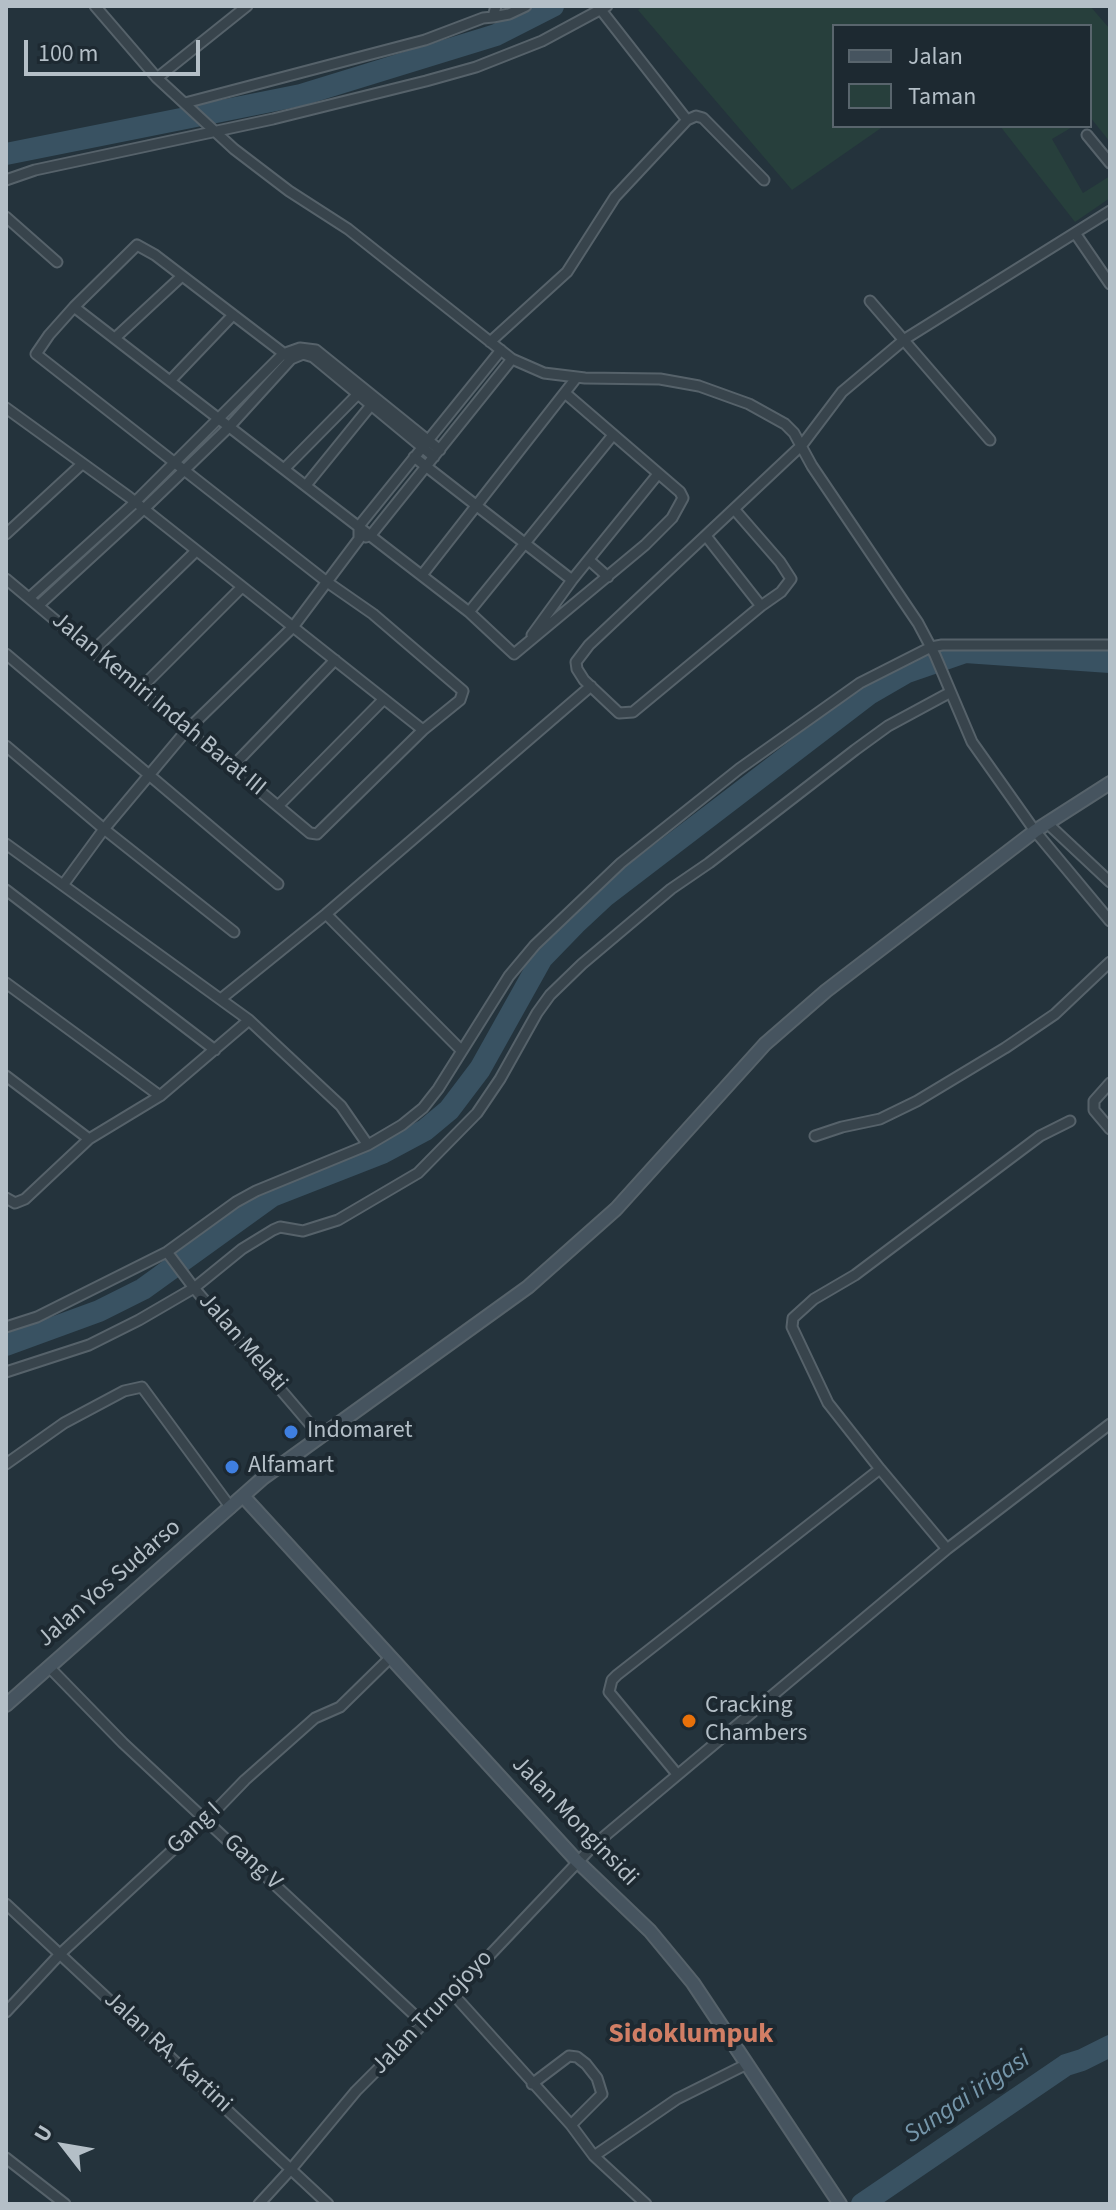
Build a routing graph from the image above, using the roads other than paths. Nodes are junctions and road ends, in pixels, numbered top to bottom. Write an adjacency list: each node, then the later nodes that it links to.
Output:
1 (95, 6): 6 (street)
2 (247, 6): 6 (street)
3 (526, 6): 5 (street)
4 (604, 8): 8 (street); 9 (street)
5 (495, 11): 7 (street)
6 (157, 78): 7 (street)
7 (187, 105): 9 (street)
8 (687, 120): 13 (street); 25 (street)
9 (209, 127): 12 (street); 25 (street)
10 (1087, 135): 11 (street)
11 (1110, 163)
12 (6, 180)
13 (764, 180)
14 (1110, 211): 16 (street)
15 (6, 217): 17 (street)
16 (1075, 233): 19 (street); 24 (street)
17 (57, 262)
18 (182, 276): 21 (street); 22 (street); 23 (street)
19 (1110, 284)
20 (870, 301): 24 (street)
21 (74, 307): 23 (street); 44 (street)
22 (232, 316): 27 (street); 30 (street)
23 (115, 338): 30 (street)
24 (905, 339): 39 (street); 41 (street)
25 (490, 342): 26 (street)
26 (501, 350): 28 (street); 40 (street)
27 (287, 356): 31 (street); 35 (street); 37 (street)
28 (512, 359): 29 (street); 42 (street)
29 (577, 377): 32 (street); 41 (street)
30 (170, 381): 35 (street)
31 (361, 391): 33 (street); 40 (street); 48 (street)
32 (565, 393): 38 (street); 52 (street)
33 (372, 404): 40 (street); 50 (street)
34 (9, 411): 36 (street); 45 (street)
35 (221, 419): 37 (street); 44 (street)
36 (6, 425)
37 (230, 426): 47 (street); 48 (street)
38 (613, 435): 49 (street); 60 (street)
39 (990, 440)
40 (425, 444): 42 (street); 43 (street)
41 (802, 445): 53 (street); 77 (street)
42 (437, 454): 46 (street)
43 (414, 457): 46 (street); 55 (street)
44 (175, 463): 47 (street); 51 (street)
45 (82, 464): 51 (street); 56 (street)
46 (427, 466): 52 (street); 57 (street)
47 (184, 469): 54 (street); 67 (street)
48 (284, 469): 50 (street)
49 (658, 474): 62 (street); 64 (street)
50 (307, 484): 55 (street)
51 (134, 502): 54 (street); 69 (street)
52 (476, 505): 60 (street); 63 (street)
53 (734, 509): 58 (street); 71 (street)
54 (143, 510): 61 (street); 70 (street)
55 (359, 526): 57 (street); 59 (street)
56 (6, 534)
57 (371, 535): 59 (street); 63 (street)
58 (706, 536): 71 (street); 80 (street)
59 (359, 539): 67 (street)
60 (523, 542): 66 (street); 72 (street)
61 (195, 552): 68 (street); 76 (street)
62 (589, 560): 64 (street); 66 (street)
63 (422, 575): 72 (street)
64 (608, 577): 74 (street)
65 (6, 579): 69 (street, Jalan Kemiri Indah Barat III)
66 (572, 580): 74 (street)
67 (327, 582): 73 (street); 84 (street)
68 (241, 588): 73 (street); 81 (street)
69 (29, 598): 70 (street, Jalan Kemiri Indah Barat III)
70 (39, 605): 76 (street, Jalan Kemiri Indah Barat III)
71 (761, 606): 80 (street)
72 (469, 612): 74 (street)
73 (293, 627): 79 (street); 85 (street)
74 (526, 644)
75 (1110, 645): 77 (street)
76 (93, 651): 81 (street, Jalan Kemiri Indah Barat III)
77 (933, 651): 82 (street); 107 (street)
78 (6, 654): 88 (street)
79 (335, 660): 83 (street); 87 (street)
80 (591, 686): 99 (street)
81 (139, 690): 85 (street, Jalan Kemiri Indah Barat III)
82 (949, 693): 93 (street); 118 (street)
83 (384, 699): 84 (street); 90 (street)
84 (423, 730): 90 (street, Jalan Kemiri Indah Barat III)
85 (186, 731): 87 (street, Jalan Kemiri Indah Barat III); 88 (street)
86 (6, 746): 92 (street)
87 (232, 767): 90 (street, Jalan Kemiri Indah Barat III)
88 (151, 776): 92 (street); 96 (street)
89 (1110, 783): 91 (main road, Jalan Yos Sudarso)
90 (278, 806)
91 (1047, 823): 93 (main road, Jalan Yos Sudarso); 95 (street)
92 (104, 829): 97 (street); 101 (street)
93 (1035, 831): 100 (street); 122 (main road, Jalan Yos Sudarso)
94 (6, 844): 97 (street)
95 (1110, 882)
96 (278, 884)
97 (63, 885): 104 (street)
98 (6, 890): 106 (street)
99 (326, 914): 104 (street); 107 (street)
100 (1110, 921)
101 (234, 932)
102 (1110, 962): 113 (street)
103 (6, 983): 110 (street)
104 (222, 998): 105 (street)
105 (249, 1020): 106 (street); 115 (street)
106 (215, 1050): 110 (street)
107 (462, 1051): 115 (street)
108 (6, 1076): 114 (street)
109 (1110, 1083): 112 (street)
110 (160, 1096): 114 (street)
111 (1070, 1121): 124 (street)
112 (1110, 1129)
113 (815, 1136)
114 (89, 1139): 116 (street)
115 (368, 1145): 117 (street)
116 (7, 1199)
117 (167, 1252): 118 (street, Jalan Melati); 119 (street)
118 (191, 1284): 120 (street); 122 (street, Jalan Melati)
119 (6, 1327)
120 (6, 1372)
121 (1110, 1424): 127 (street, Jalan Trunojoyo)
122 (321, 1437): 125 (main road, Jalan Yos Sudarso)
123 (6, 1464): 126 (street)
124 (880, 1469): 127 (street); 131 (street)
125 (243, 1496): 126 (main road, Jalan Yos Sudarso); 128 (main road, Jalan Monginsidi)
126 (231, 1508): 129 (main road, Jalan Yos Sudarso)
127 (947, 1549): 131 (street, Jalan Trunojoyo)
128 (391, 1657): 132 (street, Gang I); 133 (main road, Jalan Monginsidi)
129 (49, 1667): 130 (main road, Jalan Yos Sudarso); 132 (street, Gang V)
130 (6, 1705)
131 (677, 1774): 133 (street, Jalan Trunojoyo)
132 (205, 1820): 135 (street, Gang I); 138 (street, Gang V)
133 (577, 1861): 136 (street, Jalan Trunojoyo); 139 (main road, Jalan Monginsidi)
134 (6, 1904): 135 (street, Jalan RA. Kartini)
135 (60, 1954): 137 (street, Gang I); 144 (street, Jalan RA. Kartini)
136 (453, 1994): 138 (street, Jalan Trunojoyo); 140 (street)
137 (6, 2012)
138 (423, 2023): 144 (street, Jalan Trunojoyo)
139 (747, 2064): 142 (street); 151 (main road, Jalan Monginsidi)
140 (532, 2084): 141 (street); 141 (street)
141 (571, 2125): 142 (street)
142 (594, 2156): 145 (street)
143 (6, 2158): 146 (street)
144 (292, 2168): 147 (street, Jalan Trunojoyo); 148 (street, Jalan RA. Kartini)
145 (638, 2195): 149 (street); 150 (street)
146 (65, 2204)
147 (259, 2204)
148 (328, 2204)
149 (630, 2204)
150 (646, 2204)
151 (840, 2204)

